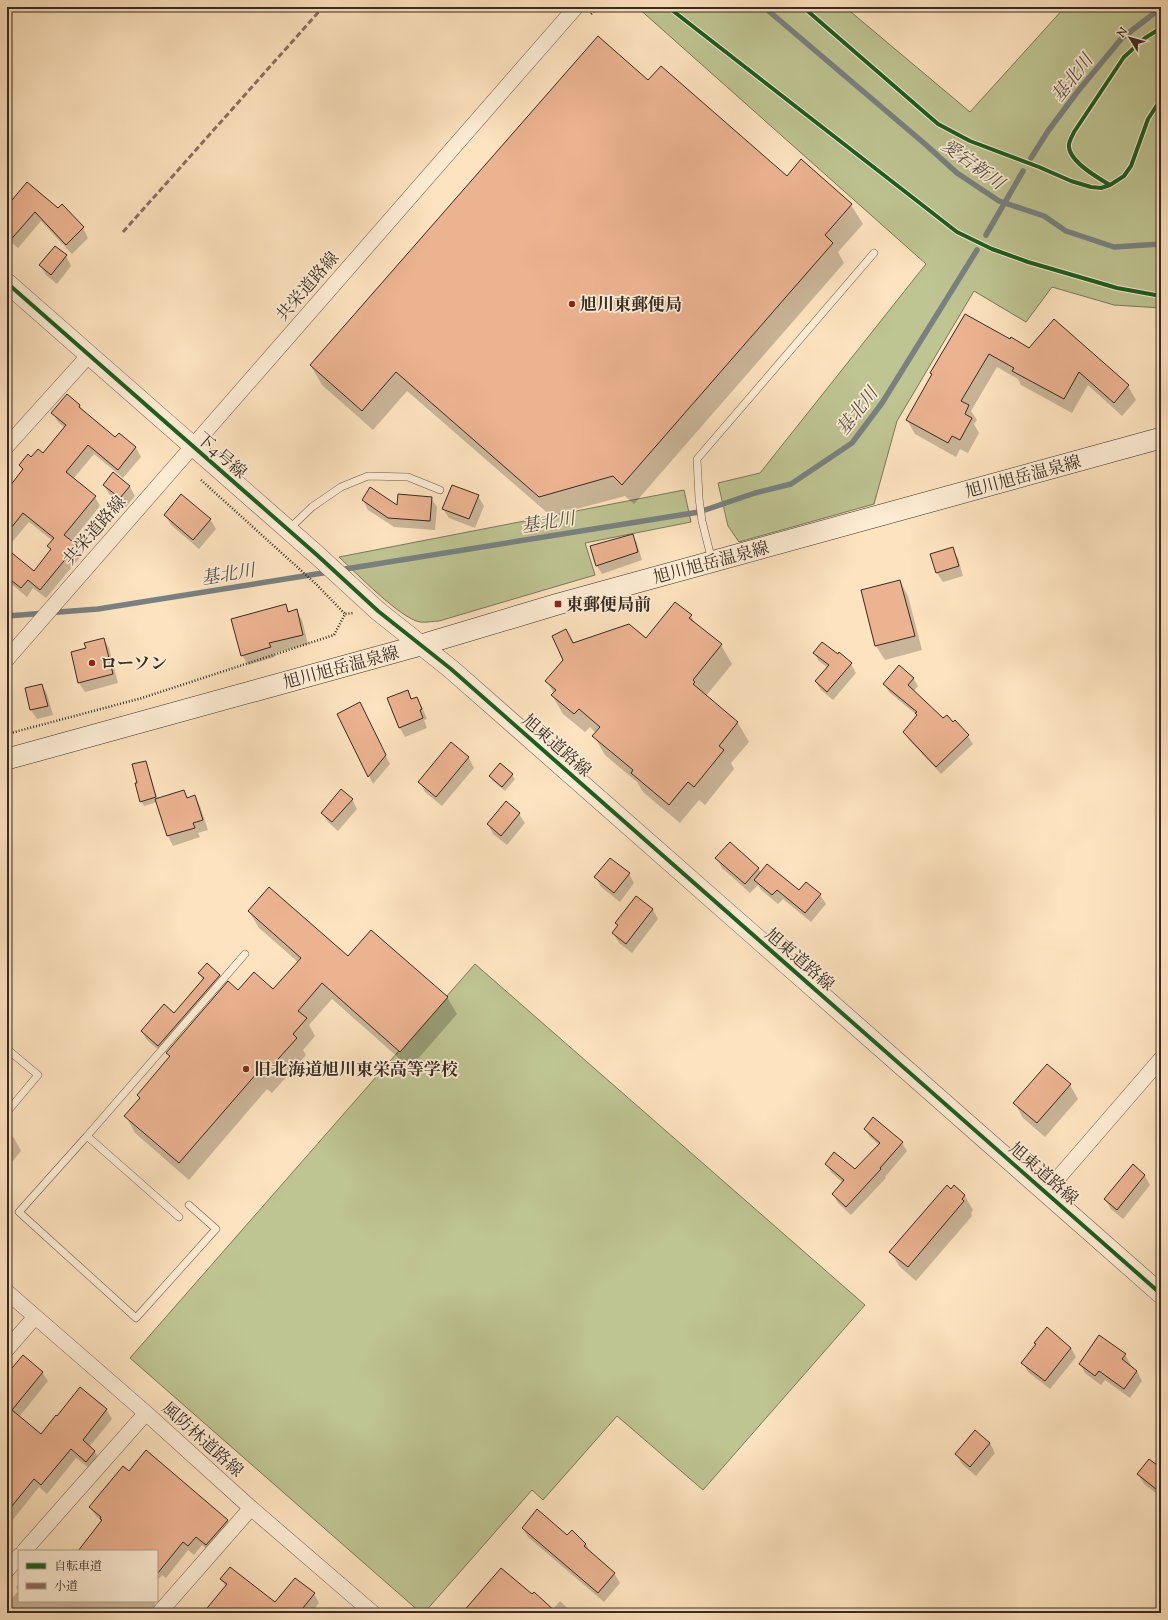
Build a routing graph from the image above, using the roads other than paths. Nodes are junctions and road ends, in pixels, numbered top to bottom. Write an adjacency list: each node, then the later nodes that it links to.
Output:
1 (576, 7): 7 (street, 共栄道路線)
2 (874, 253): 10 (lane)
3 (7, 283): 4 (street, 下4号線)
4 (89, 355): 6 (street); 7 (street, 下4号線)
5 (1161, 438): 10 (main road, 旭川旭岳温泉線)
6 (7, 446)
7 (192, 447): 9 (street, 下4号線); 12 (street, 共栄道路線)
8 (440, 490): 9 (lane)
9 (288, 530): 11 (street, 下4号線)
10 (712, 562): 11 (main road, 旭川旭岳温泉線)
11 (421, 645): 13 (main road, 旭川旭岳温泉線); 19 (street, 旭東道路線)
12 (7, 658)
13 (7, 759)
14 (245, 954): 18 (lane)
15 (7, 1049): 17 (lane)
16 (1159, 1065): 19 (street)
17 (7, 1112)
18 (87, 1136): 20 (lane); 21 (lane)
19 (1046, 1192): 23 (street, 旭東道路線)
20 (189, 1205)
21 (178, 1217)
22 (7, 1292): 24 (street, 風防林道路線)
23 (1161, 1294)
24 (35, 1317): 25 (street); 26 (street, 風防林道路線)
25 (7, 1349)
26 (146, 1413): 27 (street, 風防林道路線); 28 (street)
27 (251, 1508): 31 (street, 風防林道路線); 32 (street)
28 (25, 1550)
29 (18, 1557): 30 (street)
30 (7, 1570)
31 (365, 1611)
32 (159, 1613)

